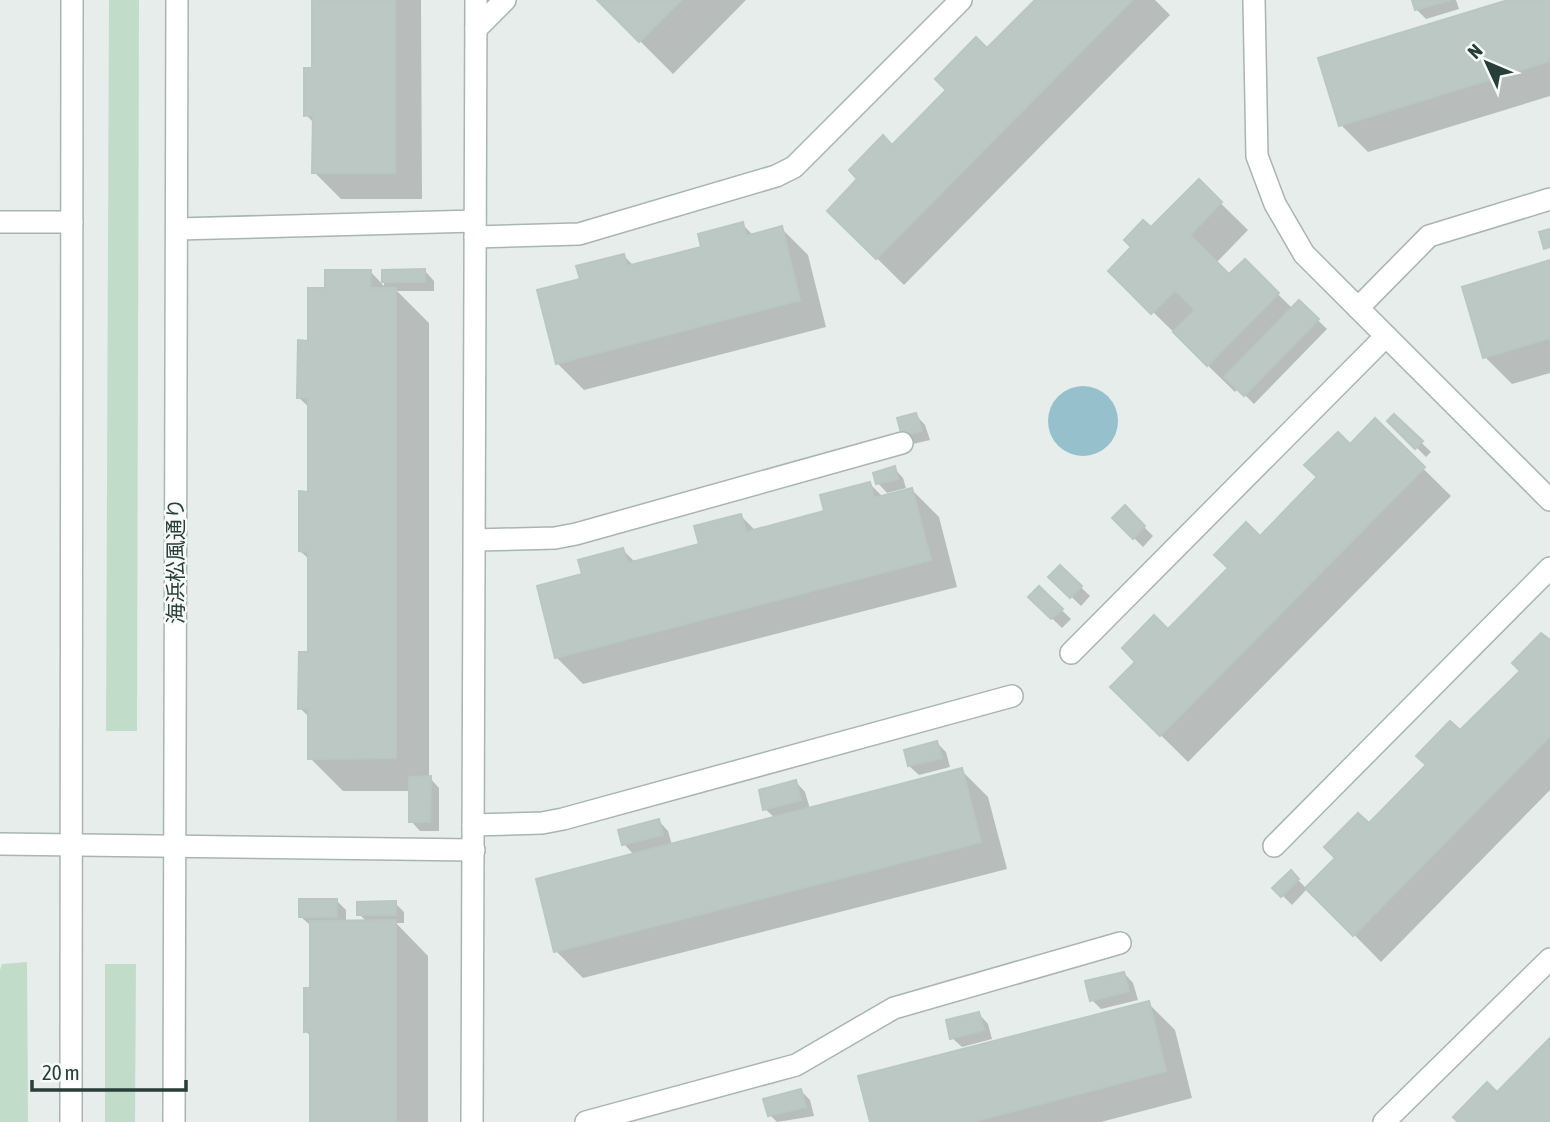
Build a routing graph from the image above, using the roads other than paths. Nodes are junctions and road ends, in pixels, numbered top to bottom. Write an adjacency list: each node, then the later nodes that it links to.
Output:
1 (72, 0): 10 (street)
2 (177, 0): 11 (street, 海浜松風通り)
3 (476, 0): 7 (street)
4 (505, 0): 7 (street)
5 (961, 0): 12 (street)
6 (1258, 1): 13 (street)
7 (476, 29): 12 (street)
8 (1550, 199): 13 (street)
9 (0, 222): 10 (street)
10 (72, 222): 24 (street)
11 (177, 229): 12 (street); 23 (street, 海浜松風通り)
12 (475, 229): 17 (street)
13 (1358, 308): 14 (street)
14 (1386, 335): 16 (street); 19 (street)
15 (902, 443): 17 (street)
16 (1550, 500)
17 (475, 540): 21 (street)
18 (1550, 568): 25 (street)
19 (1071, 653)
20 (1012, 696): 21 (street)
21 (473, 825): 26 (street)
22 (0, 844): 24 (street)
23 (174, 844): 24 (street); 26 (street); 30 (street, 海浜松風通り)
24 (71, 845): 29 (street)
25 (1274, 846)
26 (474, 850): 31 (street)
27 (1120, 943): 32 (street)
28 (1550, 958): 33 (street)
29 (71, 1122)
30 (174, 1122)
31 (472, 1122)
32 (586, 1122)
33 (1384, 1122)

